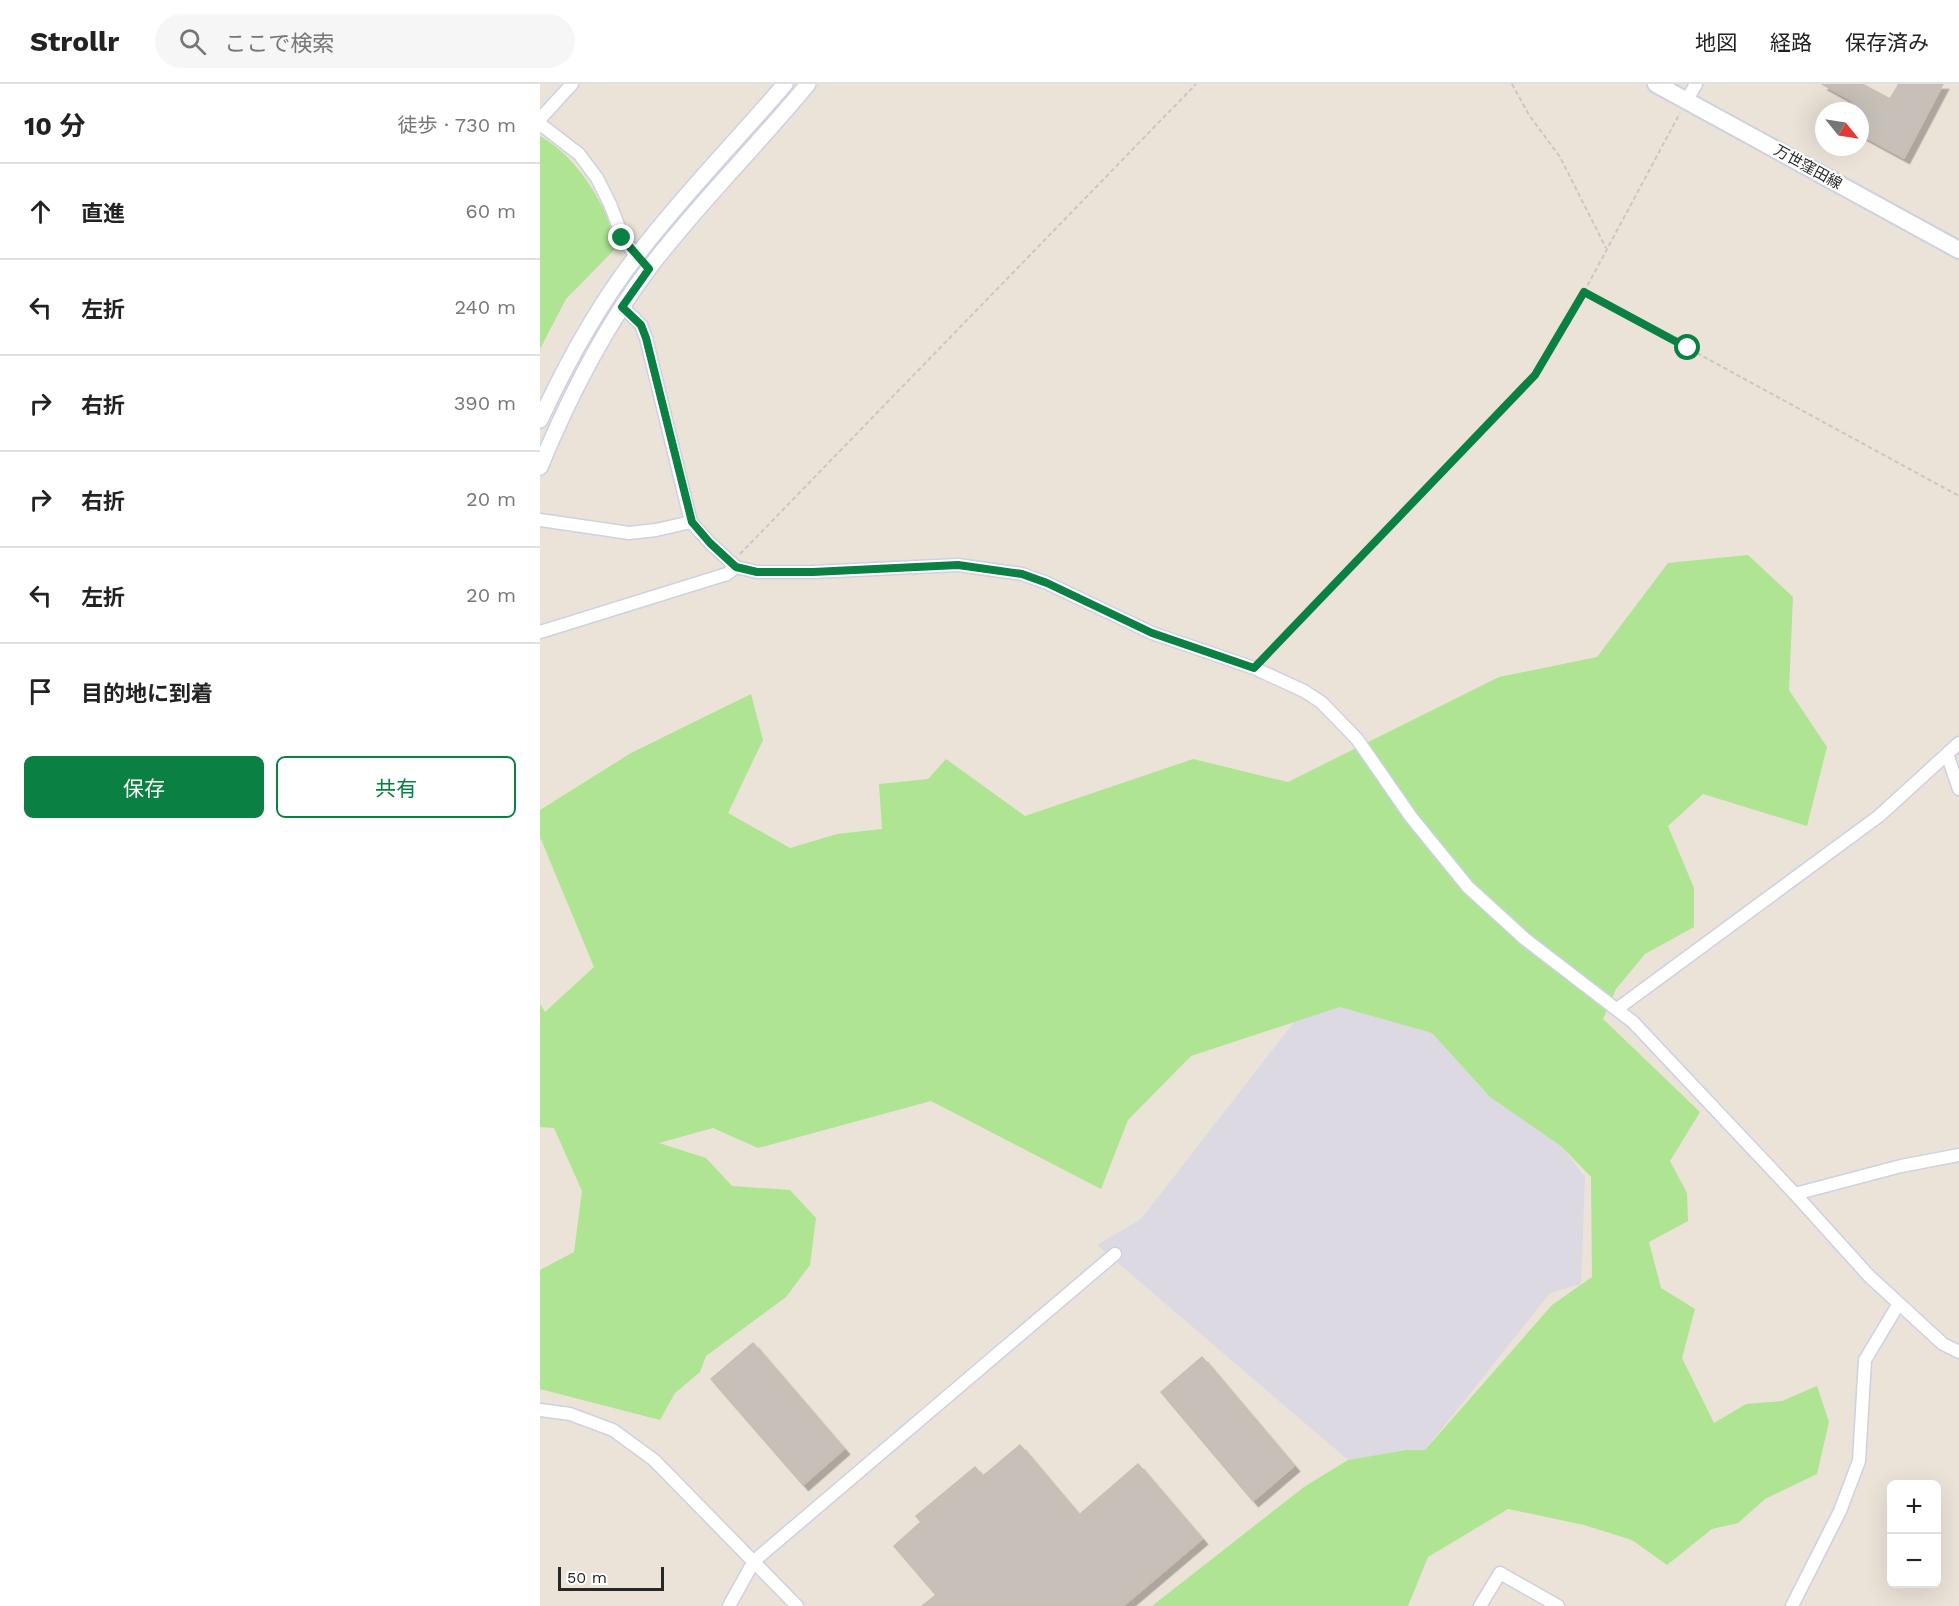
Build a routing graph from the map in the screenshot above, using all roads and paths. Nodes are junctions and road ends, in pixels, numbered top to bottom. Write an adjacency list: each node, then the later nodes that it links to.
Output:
1 (572, 84): 9 (street)
2 (784, 84): 13 (street)
3 (808, 84): 14 (street)
4 (1196, 84): 22 (path)
5 (1512, 84): 11 (path)
6 (1656, 84): 8 (main road, 万世窪田線)
7 (1696, 84): 8 (street)
8 (1687, 100): 11 (path); 12 (main road, 万世窪田線)
9 (540, 119)
10 (540, 124): 13 (street)
11 (1606, 249): 15 (path)
12 (1959, 250)
13 (636, 255): 14 (street); 17 (street)
14 (649, 269): 16 (street)
15 (1584, 292): 19 (path); 24 (path)
16 (622, 307): 18 (street); 21 (street)
17 (540, 420)
18 (540, 467)
19 (1959, 496)
20 (540, 520): 21 (street)
21 (692, 522): 22 (street)
22 (734, 565): 23 (street); 24 (street)
23 (540, 632)
24 (1254, 668): 28 (street)
25 (1959, 743): 26 (street)
26 (1947, 754): 27 (street); 28 (street)
27 (1959, 789)
28 (1617, 1009): 30 (street)
29 (1959, 1155): 30 (street)
30 (1795, 1194): 32 (street)
31 (1115, 1254): 35 (street)
32 (1898, 1305): 33 (street); 40 (street)
33 (1959, 1352)
34 (540, 1410): 35 (street)
35 (754, 1561): 36 (street); 37 (street)
36 (729, 1606)
37 (797, 1606)
38 (1480, 1606): 39 (street)
39 (1558, 1606)
40 (1792, 1606)

